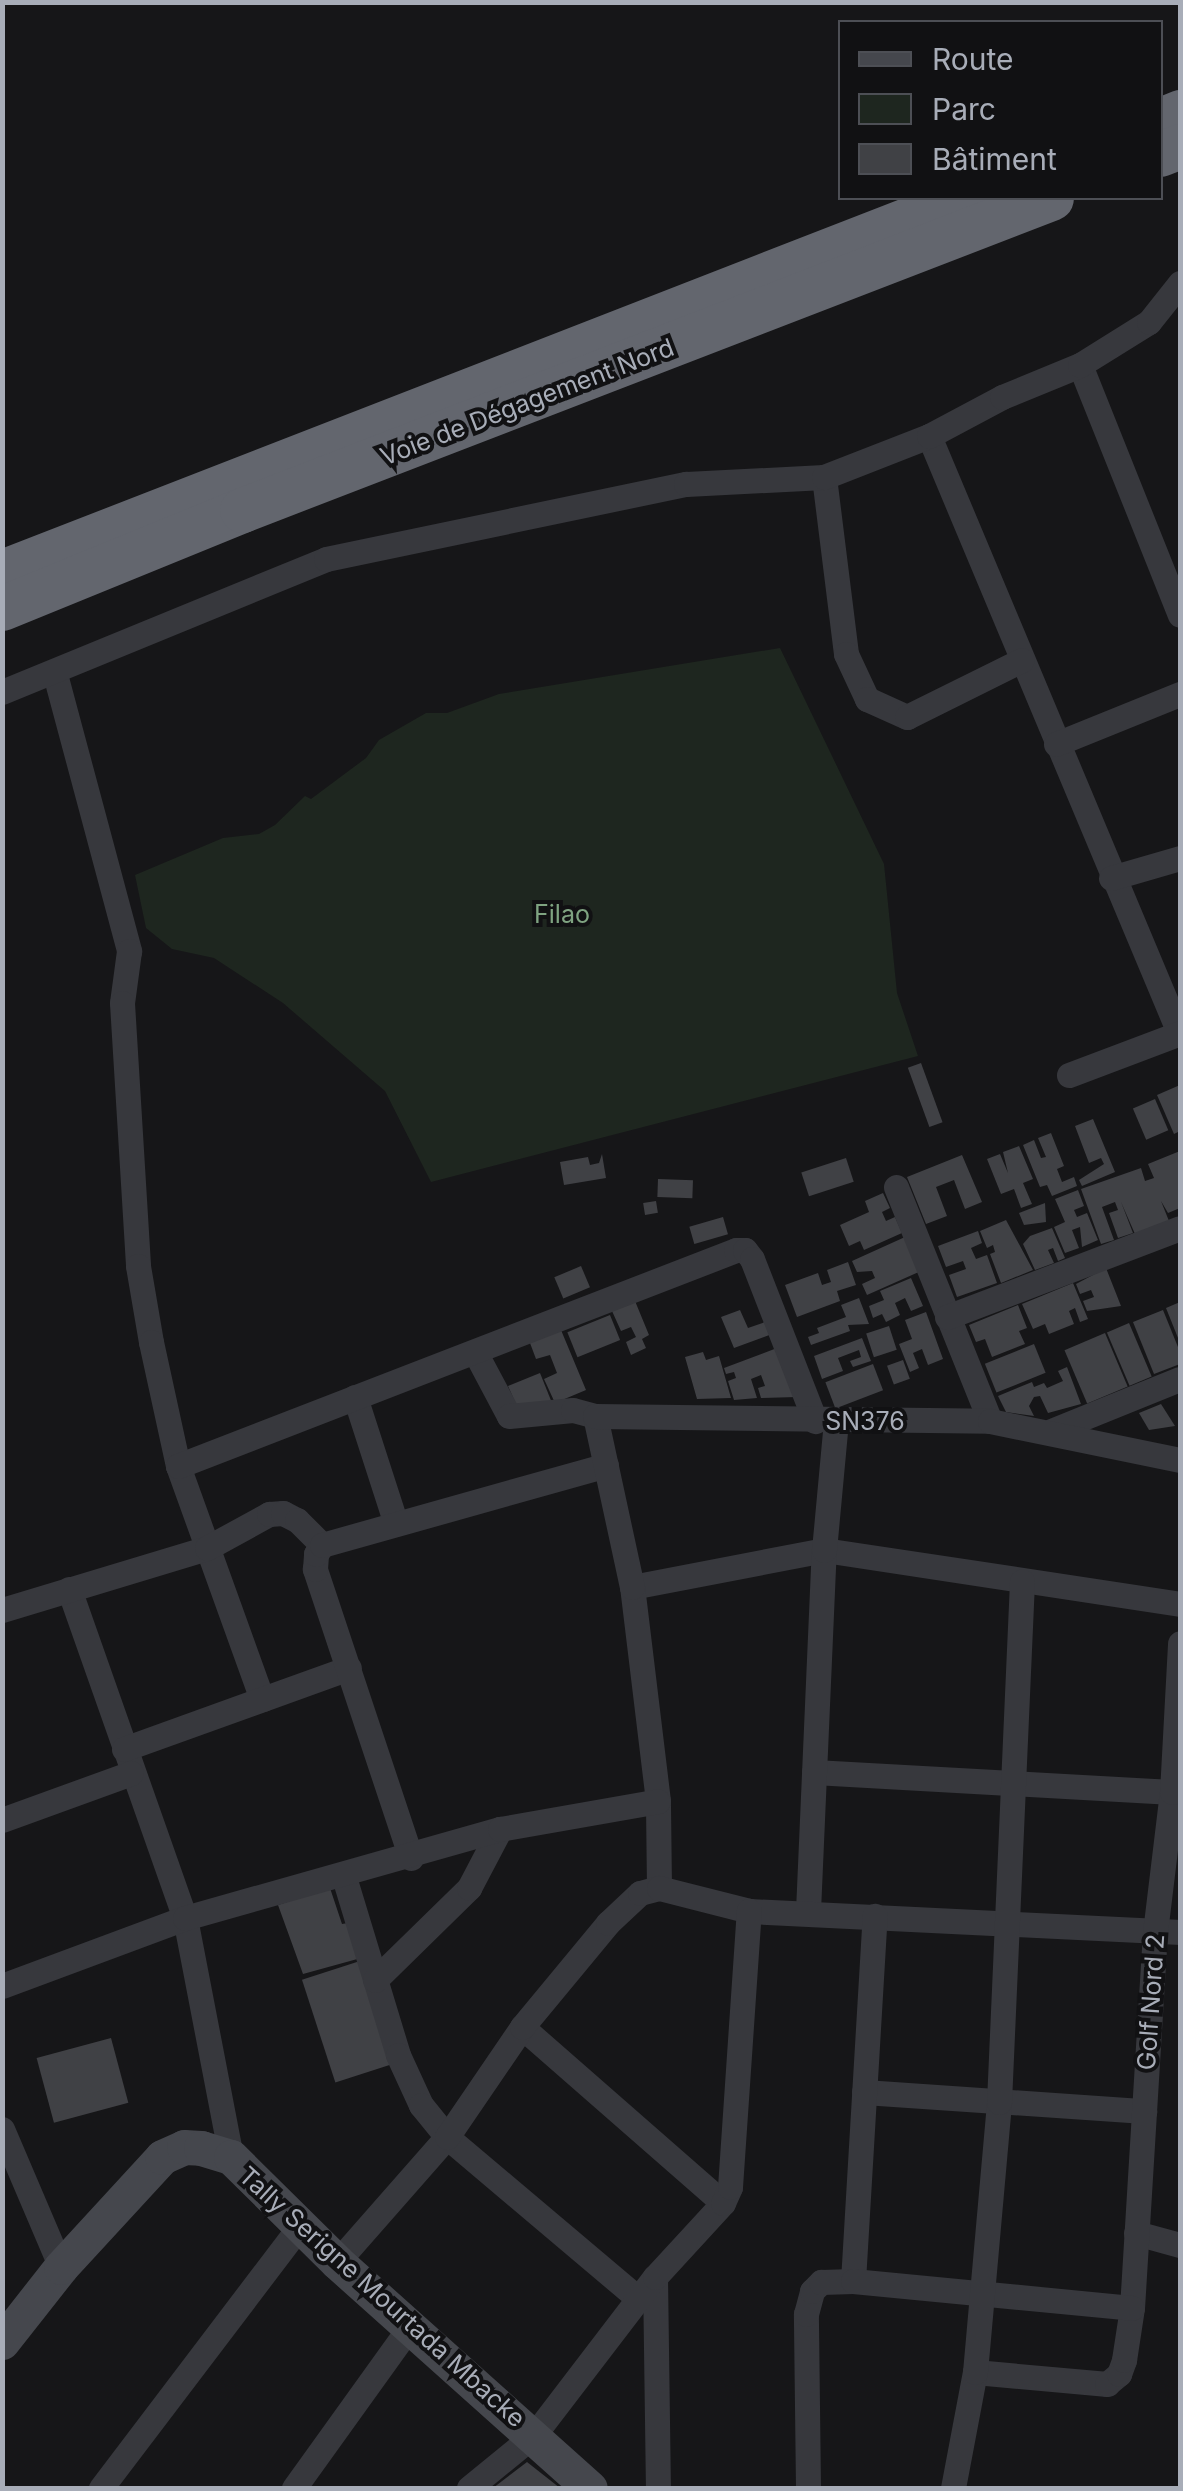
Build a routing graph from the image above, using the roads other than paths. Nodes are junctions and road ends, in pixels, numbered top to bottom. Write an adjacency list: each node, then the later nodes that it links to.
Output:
1 (958, 200): 7 (highway, Voie de Dégagement Nord)
2 (1046, 200): 8 (highway, Voie de Dégagement Nord)
3 (1180, 283): 4 (street)
4 (1080, 365): 5 (street); 9 (street)
5 (929, 436): 6 (street); 10 (street)
6 (824, 477): 10 (street); 11 (street)
7 (2, 572)
8 (2, 608)
9 (1180, 614)
10 (1022, 660): 14 (street)
11 (55, 674): 12 (street); 31 (street)
12 (2, 692)
13 (1180, 694): 14 (street)
14 (1056, 744): 16 (street)
15 (1180, 858): 16 (street)
16 (1112, 878): 17 (street)
17 (1180, 1034): 18 (street)
18 (1069, 1074)
19 (896, 1187): 21 (street)
20 (1180, 1228): 21 (street)
21 (947, 1317): 27 (street)
22 (474, 1352): 24 (street); 25 (street, SN376); 26 (street)
23 (1180, 1380): 28 (street)
24 (355, 1397): 31 (street); 32 (street)
25 (595, 1416): 26 (street, SN376); 30 (street)
26 (826, 1421): 27 (street, SN376); 35 (street)
27 (990, 1421): 28 (street, SN376)
28 (1051, 1431): 29 (street, SN376)
29 (1180, 1460)
30 (606, 1464): 32 (street); 37 (street)
31 (178, 1466): 34 (street)
32 (396, 1524): 33 (street)
33 (322, 1545): 34 (street); 42 (street)
34 (206, 1548): 38 (street); 43 (street)
35 (824, 1550): 36 (street); 37 (street); 46 (street)
36 (1022, 1582): 39 (street); 47 (street)
37 (632, 1587): 49 (street)
38 (70, 1590): 40 (street); 44 (street)
39 (1180, 1604)
40 (2, 1610)
41 (1180, 1643): 45 (street, Golf Nord 2)
42 (349, 1668): 43 (street); 52 (street)
43 (262, 1698): 44 (street)
44 (127, 1761): 50 (street); 58 (street)
45 (1177, 1766): 48 (street, Golf Nord 2)
46 (814, 1772): 47 (street); 56 (street)
47 (1013, 1784): 48 (street); 59 (street)
48 (1172, 1792): 60 (street, Golf Nord 2)
49 (658, 1801): 51 (street); 54 (street)
50 (2, 1820)
51 (500, 1829): 52 (street); 61 (street)
52 (411, 1858): 53 (street)
53 (344, 1877): 58 (street); 61 (street)
54 (658, 1888): 55 (street); 63 (street)
55 (749, 1911): 56 (street); 70 (street)
56 (808, 1911): 57 (street)
57 (875, 1916): 59 (street); 64 (street)
58 (185, 1918): 62 (street); 69 (street)
59 (1005, 1924): 60 (street); 65 (street)
60 (1168, 1932): 66 (street, Golf Nord 2)
61 (375, 1980): 68 (street)
62 (2, 1986)
63 (522, 2027): 68 (street); 70 (street)
64 (864, 2092): 65 (street); 77 (street)
65 (999, 2102): 66 (street); 78 (street)
66 (1144, 2111): 72 (street, Golf Nord 2)
67 (3, 2133): 75 (street)
68 (447, 2137): 74 (street); 79 (street)
69 (230, 2157): 71 (street, Tally Serigne Mourtada Mbacke); 75 (street, Tally Serigne Mourtada Mbacke)
70 (723, 2203): 76 (street)
71 (300, 2226): 74 (street, Tally Serigne Mourtada Mbacke); 85 (street)
72 (1136, 2233): 73 (street); 80 (street, Golf Nord 2)
73 (1180, 2245)
74 (337, 2262): 81 (street, Tally Serigne Mourtada Mbacke)
75 (62, 2267): 82 (street, Tally Serigne Mourtada Mbacke)
76 (654, 2277): 79 (street); 89 (street)
77 (853, 2281): 78 (street); 90 (street)
78 (983, 2295): 80 (street); 83 (street)
79 (638, 2298): 84 (street)
80 (1132, 2308): 83 (street, Golf Nord 2)
81 (409, 2328): 84 (street, Tally Serigne Mourtada Mbacke); 86 (street)
82 (2, 2342)
83 (975, 2372): 91 (street)
84 (534, 2435): 87 (street); 88 (street, Tally Serigne Mourtada Mbacke)
85 (101, 2488)
86 (294, 2488)
87 (469, 2488)
88 (590, 2488)
89 (658, 2488)
90 (808, 2488)
91 (953, 2488)

